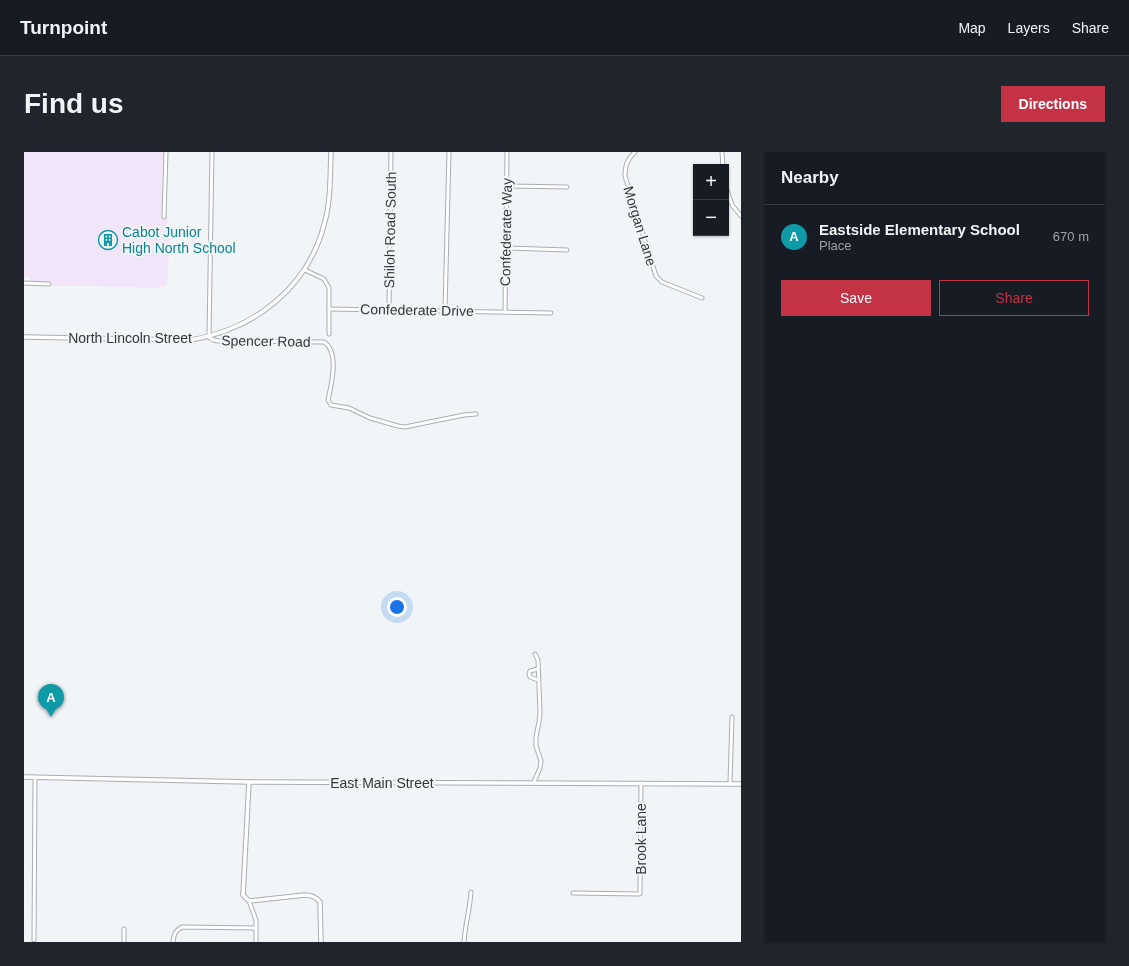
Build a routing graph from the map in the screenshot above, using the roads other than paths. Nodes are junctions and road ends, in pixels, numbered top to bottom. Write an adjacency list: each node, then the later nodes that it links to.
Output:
1 (166, 152): 14 (street)
2 (212, 152): 28 (street)
3 (331, 152): 17 (street, North Lincoln Street)
4 (391, 152): 22 (street, Shiloh Road South)
5 (449, 152): 23 (street)
6 (508, 152): 10 (street, Confederate Way)
7 (635, 152): 20 (street, Morgan Lane)
8 (722, 152): 9 (street)
9 (723, 164)
10 (507, 186): 11 (street); 15 (street, Confederate Way)
11 (567, 187)
12 (729, 196): 13 (street)
13 (741, 216)
14 (164, 217)
15 (505, 248): 16 (street); 24 (street, Confederate Way)
16 (567, 250)
17 (305, 270): 21 (street); 28 (street, North Lincoln Street)
18 (24, 283): 19 (street)
19 (49, 284)
20 (702, 298)
21 (329, 309): 22 (street, Confederate Drive); 26 (street)
22 (389, 309): 23 (street, Confederate Drive)
23 (445, 310): 24 (street, Confederate Drive)
24 (504, 312): 25 (street, Confederate Drive)
25 (551, 313)
26 (328, 334)
27 (24, 337): 28 (street, North Lincoln Street)
28 (209, 337): 29 (street, Spencer Road)
29 (476, 414)
30 (535, 654): 31 (street)
31 (538, 669): 32 (street); 32 (street)
32 (538, 680): 37 (street)
33 (732, 717): 39 (street)
34 (24, 777): 35 (street, East Main Street)
35 (35, 777): 36 (street, East Main Street); 46 (street)
36 (249, 782): 37 (street, East Main Street); 43 (street)
37 (534, 782): 38 (street, East Main Street)
38 (641, 783): 39 (street, East Main Street); 42 (street, Brook Lane)
39 (730, 783): 40 (street, East Main Street)
40 (741, 784)
41 (471, 892): 51 (street)
42 (573, 893)
43 (249, 902): 44 (street); 50 (street)
44 (256, 928): 48 (street); 49 (street)
45 (124, 929): 47 (street)
46 (34, 940)
47 (124, 942)
48 (173, 942)
49 (256, 942)
50 (321, 942)
51 (464, 942)

